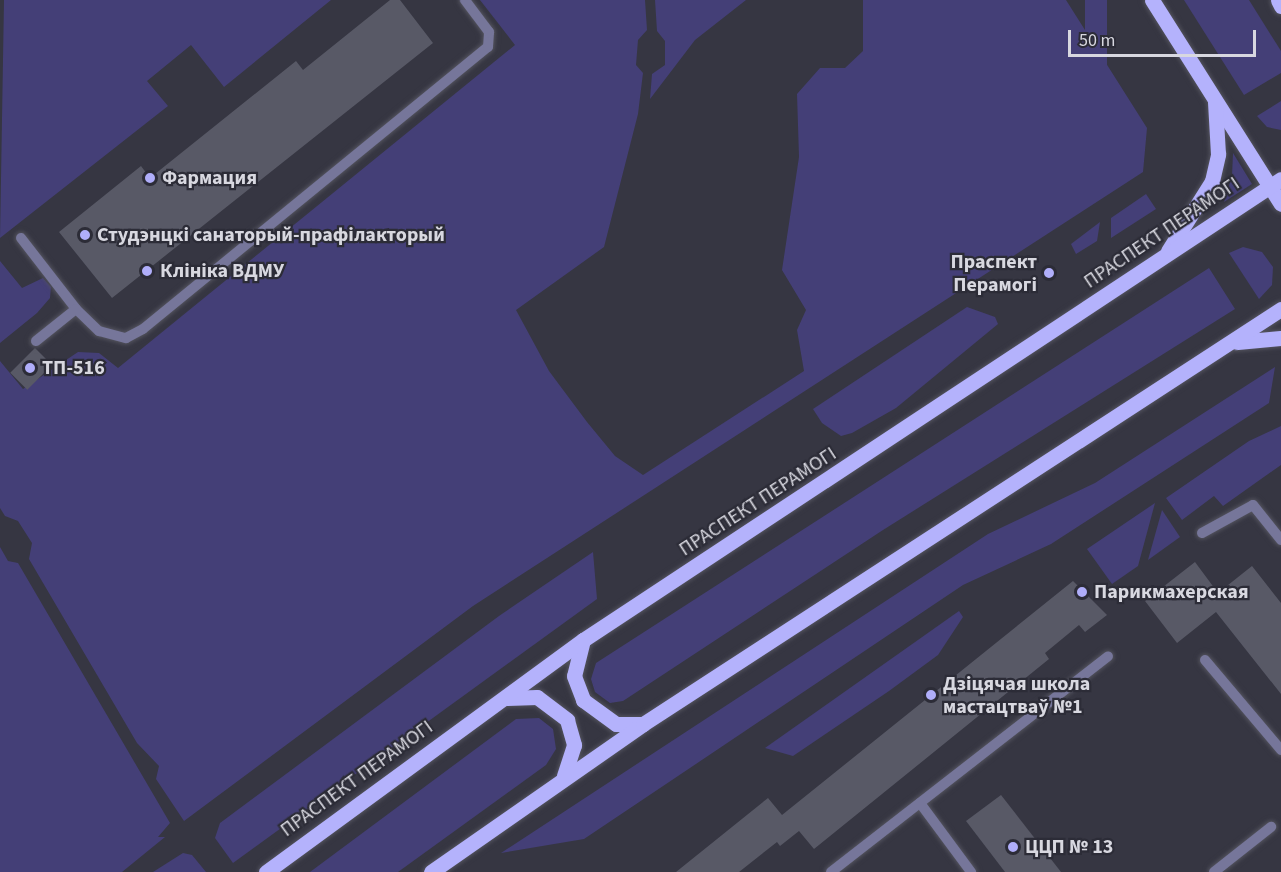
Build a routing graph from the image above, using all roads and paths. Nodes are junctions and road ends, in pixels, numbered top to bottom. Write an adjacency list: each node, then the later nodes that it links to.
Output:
1 (465, 0): 10 (lane)
2 (1152, 0): 5 (main road)
3 (1278, 0): 4 (main road)
4 (1281, 6)
5 (1215, 102): 6 (main road); 9 (main road)
6 (1275, 183): 7 (main road); 9 (main road, ПРАСПЕКТ ПЕРАМОГІ)
7 (1281, 204)
8 (21, 238): 10 (lane)
9 (1164, 258): 17 (main road, ПРАСПЕКТ ПЕРАМОГІ)
10 (76, 309): 13 (lane)
11 (1281, 309): 14 (main road)
12 (1281, 338): 14 (main road)
13 (36, 341)
14 (1237, 342): 21 (main road)
15 (1202, 533): 16 (lane)
16 (1281, 540)
17 (583, 640): 20 (main road, ПРАСПЕКТ ПЕРАМОГІ); 21 (main road)
18 (1108, 656): 24 (lane)
19 (1205, 660): 22 (lane)
20 (499, 701): 23 (main road); 26 (main road, ПРАСПЕКТ ПЕРАМОГІ)
21 (643, 724): 23 (main road)
22 (1281, 750)
23 (560, 781): 27 (main road)
24 (920, 804): 28 (lane); 29 (lane)
25 (1271, 828): 30 (lane)
26 (266, 872)
27 (431, 872)
28 (831, 872)
29 (971, 872)
30 (1214, 872)

